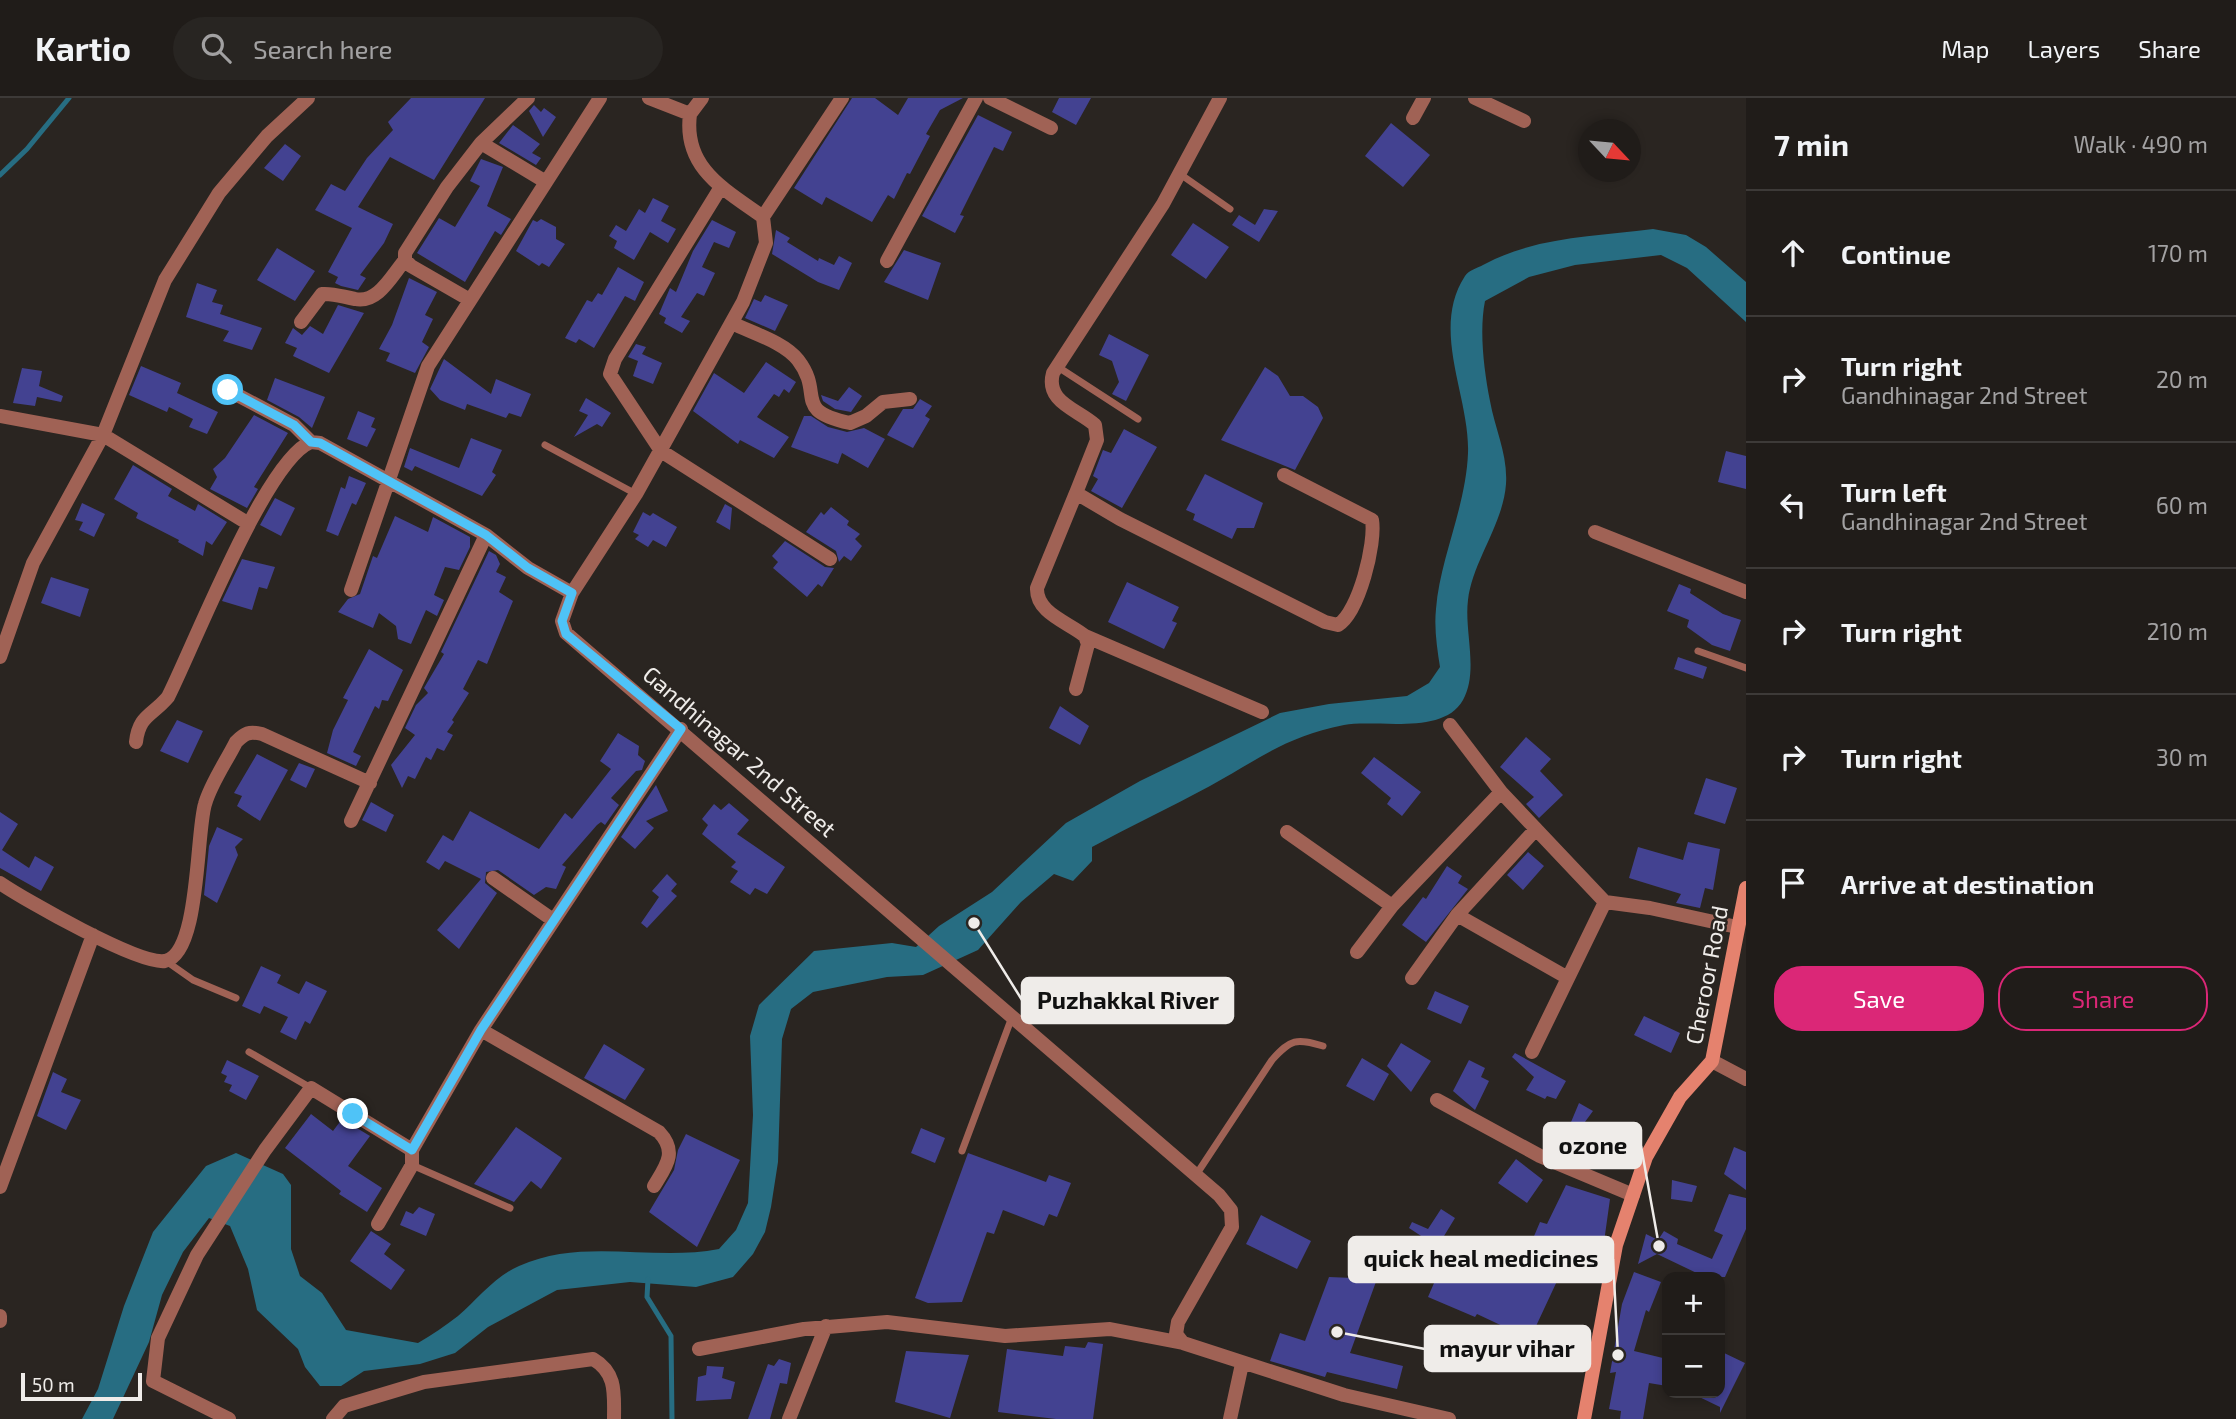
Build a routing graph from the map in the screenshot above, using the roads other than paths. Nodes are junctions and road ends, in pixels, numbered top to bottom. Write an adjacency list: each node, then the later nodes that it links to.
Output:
1 (308, 98): 32 (street)
2 (528, 98): 16 (street)
3 (600, 98): 18 (street)
4 (649, 98): 12 (street)
5 (702, 98): 12 (street)
6 (842, 98): 21 (street)
7 (976, 98): 23 (street)
8 (990, 98): 15 (street)
9 (1220, 98): 17 (street)
10 (1424, 98): 13 (street)
11 (1475, 98): 14 (street)
12 (690, 114): 19 (street)
13 (1413, 118)
14 (1524, 121)
15 (1051, 128)
16 (481, 143): 18 (street); 22 (street)
17 (1180, 174): 20 (lane); 27 (street)
18 (546, 181): 24 (street)
19 (721, 187): 21 (street); 35 (street)
20 (1230, 209)
21 (763, 217): 26 (street, Gandhinagar 2nd Street)
22 (405, 260): 24 (street); 25 (street)
23 (887, 261)
24 (470, 300): 37 (street)
25 (301, 321)
26 (732, 323): 29 (street); 35 (street, Gandhinagar 2nd Street)
27 (1058, 367): 31 (lane); 38 (street)
28 (228, 390): 33 (street)
29 (910, 399)
30 (0, 416): 32 (street)
31 (1138, 419)
32 (103, 435): 40 (street); 49 (street)
33 (311, 442): 37 (street); 40 (street)
34 (545, 445): 39 (lane)
35 (661, 451): 39 (street, Gandhinagar 2nd Street); 43 (street)
36 (1284, 475): 38 (street)
37 (390, 481): 42 (street); 44 (street)
38 (1076, 493): 47 (street)
39 (636, 494): 46 (street, Gandhinagar 2nd Street)
40 (249, 524): 55 (street)
41 (1595, 532): 45 (street)
42 (486, 535): 46 (street); 56 (street)
43 (831, 559)
44 (351, 590)
45 (1746, 592)
46 (572, 593): 54 (street, Gandhinagar 2nd Street)
47 (1085, 636): 51 (street); 52 (street)
48 (1698, 651): 50 (lane)
49 (0, 657)
50 (1746, 668)
51 (1076, 690)
52 (1262, 712)
53 (1450, 725): 57 (street)
54 (681, 729): 67 (street); 75 (street, Gandhinagar 2nd Street)
55 (136, 742)
56 (370, 783): 58 (street); 71 (street)
57 (1501, 792): 59 (street); 65 (street)
58 (351, 821)
59 (1536, 829): 64 (street); 66 (street)
60 (1287, 831): 65 (street)
61 (493, 878): 67 (street)
62 (0, 883): 69 (street)
63 (1746, 888): 68 (main road, Cheroor Road)
64 (1605, 902): 68 (street); 73 (street)
65 (1392, 906): 70 (street)
66 (1457, 915): 72 (street); 73 (street)
67 (553, 920): 76 (street)
68 (1737, 927): 80 (main road, Cheroor Road)
69 (93, 935): 71 (street); 89 (street)
70 (1357, 952)
71 (165, 961): 74 (lane)
72 (1412, 978)
73 (1568, 978): 79 (street)
74 (236, 998)
75 (1012, 1017): 85 (lane); 87 (street, Gandhinagar 2nd Street)
76 (481, 1030): 84 (street); 88 (street)
77 (1323, 1046): 87 (lane)
78 (249, 1052): 82 (lane)
79 (1532, 1052)
80 (1712, 1061): 81 (street); 90 (main road, Cheroor Road)
81 (1746, 1079)
82 (311, 1088): 84 (street); 97 (street)
83 (1437, 1100): 90 (street)
84 (412, 1150): 86 (street)
85 (962, 1151)
86 (412, 1165): 91 (lane); 92 (street)
87 (1196, 1175): 94 (street, Gandhinagar 2nd Street)
88 (654, 1186)
89 (0, 1187)
90 (1633, 1195): 103 (main road, Cheroor Road)
91 (510, 1208)
92 (378, 1224)
93 (826, 1326): 94 (street); 95 (street); 100 (street)
94 (1183, 1343): 96 (street)
95 (699, 1349)
96 (1242, 1364): 101 (street); 102 (street)
97 (229, 1419)
98 (333, 1419): 99 (street)
99 (614, 1419)
100 (789, 1419)
101 (1230, 1419)
102 (1450, 1419)
103 (1584, 1419)

